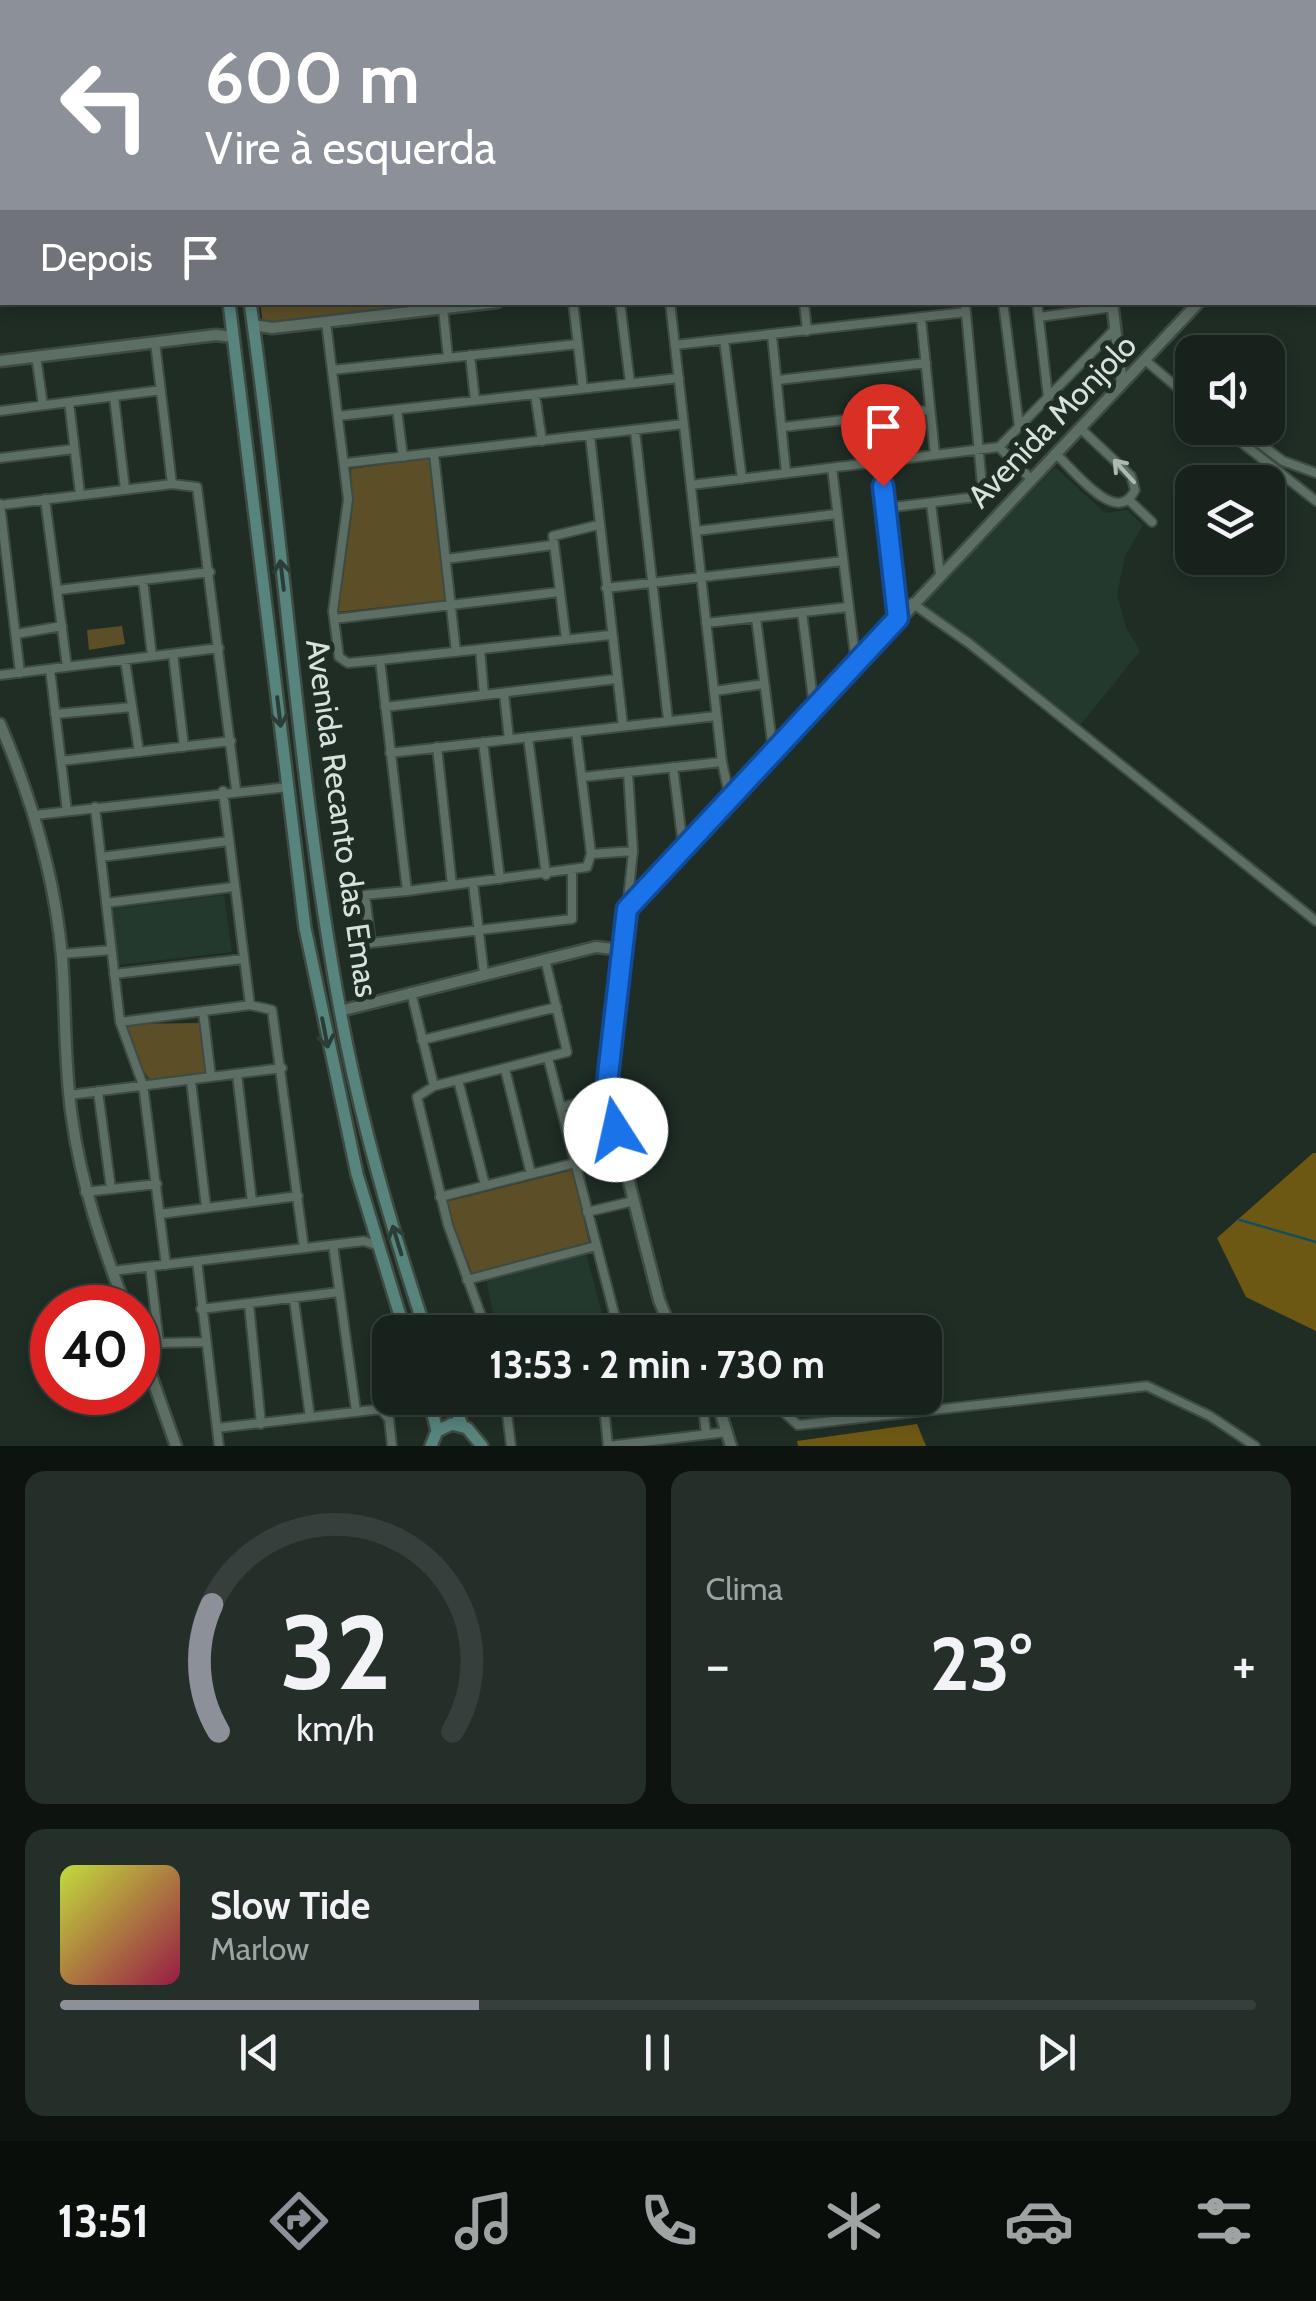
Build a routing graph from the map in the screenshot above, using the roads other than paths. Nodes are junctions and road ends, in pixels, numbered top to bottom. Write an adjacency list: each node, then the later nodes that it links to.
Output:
1 (229, 305): 21 (main road, Avenida Recanto das Emas)
2 (250, 305): 20 (main road, Avenida Recanto das Emas)
3 (474, 305): 14 (street)
4 (573, 305): 25 (street)
5 (620, 305): 40 (street)
6 (670, 305): 26 (street)
7 (804, 305): 19 (street)
8 (1003, 305): 58 (street)
9 (1037, 305): 15 (street)
10 (1106, 305): 15 (street)
11 (1112, 305): 18 (street)
12 (1196, 305): 32 (street, Avenida Monjolo)
13 (965, 307): 16 (street); 68 (street)
14 (443, 309): 17 (street); 29 (street)
15 (1039, 316): 46 (street)
16 (920, 318): 19 (street); 33 (street)
17 (326, 322): 20 (street); 35 (street)
18 (1116, 328): 41 (street); 46 (street)
19 (807, 330): 22 (street)
20 (254, 331): 31 (main road, Avenida Recanto das Emas)
21 (232, 333): 24 (street); 34 (main road, Avenida Recanto das Emas)
22 (772, 335): 23 (street); 37 (street)
23 (724, 340): 26 (street); 79 (street)
24 (155, 342): 28 (street); 44 (street)
25 (578, 344): 27 (street); 43 (street)
26 (675, 345): 36 (street)
27 (470, 355): 29 (street); 48 (street)
28 (36, 356): 30 (street); 52 (street)
29 (448, 357): 35 (street)
30 (0, 360)
31 (256, 360): 34 (main road); 38 (main road, Avenida Recanto das Emas)
32 (1145, 360): 41 (street, Avenida Monjolo); 42 (street)
33 (926, 363): 37 (street); 54 (street)
34 (237, 368): 39 (main road, Avenida Recanto das Emas)
35 (332, 370): 56 (street)
36 (679, 378): 40 (street); 57 (street)
37 (778, 380): 59 (street)
38 (259, 382): 39 (main road); 50 (main road, Avenida Recanto das Emas)
39 (239, 383): 51 (main road, Avenida Recanto das Emas)
40 (630, 383): 43 (street)
41 (1122, 384): 60 (street, Avenida Monjolo)
42 (1175, 386)
43 (583, 388): 45 (street)
44 (161, 390): 47 (street); 81 (street)
45 (536, 394): 48 (street); 63 (street)
46 (1048, 396): 58 (street)
47 (114, 397): 49 (street); 83 (street)
48 (475, 400): 53 (street)
49 (69, 402): 52 (street); 67 (street)
50 (260, 404): 51 (main road); 171 (main road, Avenida Recanto das Emas, one-way to 50)
51 (240, 405): 159 (main road, Avenida Recanto das Emas, one-way to 159)
52 (42, 406): 55 (street)
53 (397, 410): 56 (street); 72 (street)
54 (930, 410): 59 (street); 71 (street)
55 (0, 411)
56 (338, 416): 74 (street)
57 (684, 424): 61 (street); 82 (street)
58 (1019, 426): 66 (street)
59 (783, 428): 78 (street)
60 (1080, 428): 69 (street, Avenida Monjolo); 86 (street, one-way to 60)
61 (634, 431): 62 (street); 103 (street)
62 (590, 436): 63 (street); 93 (street)
63 (542, 441): 70 (street)
64 (1245, 445): 87 (street)
65 (1262, 445): 77 (street)
66 (998, 447): 68 (street); 80 (street)
67 (74, 449): 73 (street); 84 (street)
68 (982, 450): 71 (street); 89 (street)
69 (1056, 453): 80 (street, Avenida Monjolo); 86 (street)
70 (434, 454): 72 (street); 96 (street)
71 (935, 456): 75 (street)
72 (403, 457): 74 (street)
73 (0, 458)
74 (346, 462): 113 (street)
75 (880, 463): 76 (street); 90 (street)
76 (832, 468): 78 (street); 91 (street)
77 (1316, 473)
78 (786, 474): 79 (street)
79 (742, 479): 82 (street)
80 (1031, 479): 99 (street, Avenida Monjolo)
81 (172, 484): 83 (street); 98 (street)
82 (691, 485): 94 (street)
83 (126, 489): 84 (street)
84 (80, 494): 85 (street)
85 (45, 499): 88 (street); 105 (street)
86 (1130, 500): 92 (street)
87 (1316, 501)
88 (0, 503): 100 (street)
89 (931, 504): 90 (street); 99 (street)
90 (886, 508): 112 (street)
91 (838, 514): 94 (street); 97 (street)
92 (1152, 522)
93 (598, 526): 95 (street); 104 (street)
94 (696, 531): 101 (street)
95 (554, 545): 96 (street); 106 (street)
96 (446, 559): 108 (street)
97 (844, 561): 101 (street); 109 (street)
98 (210, 572): 102 (street); 119 (street)
99 (940, 574): 107 (street, Avenida Monjolo)
100 (4, 576): 116 (street)
101 (702, 577): 103 (street); 114 (street)
102 (143, 580): 105 (street); 123 (street)
103 (653, 582): 104 (street); 141 (street)
104 (606, 588): 117 (street)
105 (58, 590): 115 (street)
106 (559, 592): 108 (street); 118 (street)
107 (912, 603): 112 (street, Avenida Monjolo); 186 (street)
108 (452, 604): 113 (street); 121 (street)
109 (848, 607): 110 (street); 126 (street)
110 (802, 612): 111 (street); 138 (street)
111 (756, 618): 114 (street); 132 (street)
112 (898, 618): 126 (street, Avenida Monjolo)
113 (334, 619): 125 (street)
114 (706, 623): 133 (street)
115 (62, 626): 116 (street); 127 (street)
116 (16, 634): 129 (street)
117 (610, 634): 118 (street); 131 (street)
118 (566, 639): 120 (street)
119 (218, 648): 122 (street); 147 (street)
120 (480, 649): 121 (street); 135 (street)
121 (456, 652): 125 (street)
122 (173, 654): 123 (street); 149 (street)
123 (152, 656): 124 (street)
124 (125, 660): 127 (street); 136 (street)
125 (380, 660): 137 (street)
126 (856, 664): 138 (street, Avenida Monjolo)
127 (67, 667): 128 (street)
128 (50, 669): 129 (street); 139 (street)
129 (20, 673): 130 (street)
130 (0, 675)
131 (616, 679): 134 (street); 143 (street)
132 (764, 684): 133 (street); 151 (street)
133 (715, 691): 140 (street)
134 (504, 694): 135 (street); 146 (street)
135 (484, 696): 137 (street)
136 (132, 706): 139 (street); 152 (street)
137 (385, 707): 153 (street)
138 (814, 707): 151 (street, Avenida Monjolo)
139 (55, 714): 154 (street)
140 (716, 716): 141 (street); 155 (street)
141 (668, 720): 143 (street)
142 (0, 724): 165 (street)
143 (622, 726): 144 (street)
144 (576, 732): 145 (street); 158 (street)
145 (528, 737): 146 (street); 174 (street)
146 (510, 739): 148 (street)
147 (231, 741): 149 (street); 160 (street)
148 (483, 742): 150 (street); 176 (street)
149 (184, 747): 152 (street)
150 (437, 747): 153 (street); 178 (street)
151 (773, 750): 162 (street, Avenida Monjolo)
152 (138, 752): 154 (street)
153 (390, 752): 181 (street)
154 (61, 761): 164 (street)
155 (722, 762): 156 (street); 162 (street)
156 (673, 766): 157 (street); 167 (street)
157 (628, 772): 158 (street); 168 (street)
158 (582, 777): 169 (street)
159 (288, 787): 160 (street); 172 (main road, Avenida Recanto das Emas)
160 (236, 790): 161 (street)
161 (223, 791): 163 (street); 166 (street)
162 (730, 798): 167 (street, Avenida Monjolo)
163 (95, 807): 164 (street); 170 (street)
164 (67, 811): 165 (street)
165 (35, 815): 191 (street)
166 (229, 841): 170 (street); 180 (street)
167 (683, 846): 179 (street, Avenida Monjolo)
168 (633, 851): 169 (street); 175 (street)
169 (590, 854): 173 (street)
170 (101, 857): 184 (street)
171 (319, 867): 172 (main road); 183 (main road, Avenida Recanto das Emas)
172 (299, 870): 182 (main road, Avenida Recanto das Emas)
173 (572, 872): 174 (street); 187 (street)
174 (546, 876): 176 (street)
175 (632, 878): 179 (street); 185 (street)
176 (500, 880): 177 (street)
177 (473, 882): 178 (street); 187 (street)
178 (452, 885): 181 (street)
179 (646, 886): 185 (street, Avenida Monjolo)
180 (233, 887): 184 (street); 192 (street)
181 (407, 891): 188 (street)
182 (301, 898): 183 (main road); 217 (main road, Avenida Recanto das Emas, one-way to 217)
183 (322, 899): 201 (main road, Avenida Recanto das Emas)
184 (106, 903): 189 (street)
185 (627, 909): 190 (street)
186 (1316, 921)
187 (478, 928): 188 (street); 195 (street)
188 (371, 942): 197 (street)
189 (111, 950): 191 (street); 194 (street)
190 (622, 950): 193 (street); 215 (street)
191 (61, 954): 214 (street)
192 (242, 959): 194 (street); 198 (street)
193 (544, 959): 195 (street); 199 (street)
194 (114, 974): 202 (street)
195 (484, 974): 196 (street)
196 (411, 992): 197 (street); 203 (street)
197 (368, 1003): 201 (street)
198 (250, 1005): 200 (street); 205 (street)
199 (557, 1007): 203 (street); 204 (street)
200 (202, 1011): 202 (street); 208 (street)
201 (340, 1011): 218 (main road, Avenida Recanto das Emas)
202 (120, 1022): 211 (street)
203 (422, 1040): 212 (street)
204 (548, 1058): 206 (street); 216 (street)
205 (282, 1068): 207 (street); 227 (street)
206 (505, 1069): 210 (street); 220 (street)
207 (236, 1074): 208 (street); 230 (street)
208 (212, 1077): 209 (street)
209 (191, 1080): 211 (street); 231 (street)
210 (458, 1080): 212 (street); 223 (street)
211 (142, 1085): 213 (street); 222 (street)
212 (434, 1086): 228 (street)
213 (98, 1092): 214 (street); 224 (street)
214 (69, 1095): 226 (street)
215 (607, 1095): 216 (street); 229 (street)
216 (562, 1107): 219 (street)
217 (349, 1139): 218 (main road); 225 (main road, Avenida Recanto das Emas)
218 (369, 1139): 221 (main road, Avenida Recanto das Emas)
219 (576, 1163): 220 (street); 232 (street)
220 (531, 1174): 223 (street)
221 (380, 1183): 225 (main road); 249 (main road, Avenida Recanto das Emas, one-way to 221)
222 (157, 1184): 224 (street); 233 (street)
223 (485, 1185): 228 (street)
224 (111, 1189): 226 (street)
225 (362, 1190): 234 (main road, Avenida Recanto das Emas)
226 (86, 1192): 241 (street)
227 (298, 1196): 230 (street); 237 (street)
228 (440, 1197): 242 (street)
229 (634, 1201): 232 (street); 252 (street)
230 (252, 1202): 231 (street)
231 (206, 1207): 233 (street)
232 (587, 1212): 236 (street)
233 (160, 1214): 239 (street)
234 (371, 1240): 235 (street); 248 (main road, Avenida Recanto das Emas)
235 (333, 1245): 237 (street); 244 (street)
236 (596, 1246): 242 (street); 251 (street)
237 (304, 1248): 238 (street)
238 (197, 1261): 239 (street); 247 (street)
239 (166, 1264): 240 (street)
240 (150, 1267): 241 (street); 253 (street)
241 (112, 1270): 243 (street)
242 (467, 1280): 250 (street)
243 (118, 1285)
244 (339, 1292): 245 (street); 256 (street)
245 (294, 1300): 246 (street); 265 (street)
246 (249, 1304): 247 (street); 266 (street)
247 (201, 1309): 253 (street)
248 (399, 1315)
249 (421, 1315)
250 (480, 1315)
251 (614, 1315)
252 (665, 1315)
253 (203, 1342): 268 (street)
254 (160, 1401): 273 (street)
255 (942, 1409): 281 (street)
256 (356, 1411): 265 (street); 275 (street)
257 (433, 1415): 269 (main road)
258 (458, 1415): 267 (main road)
259 (507, 1415): 278 (street)
260 (603, 1415): 279 (street)
261 (704, 1415): 271 (street)
262 (722, 1415): 270 (street)
263 (787, 1415): 264 (street)
264 (887, 1415)
265 (310, 1417): 266 (street)
266 (262, 1424): 268 (street)
267 (462, 1425): 269 (main road); 277 (main road)
268 (217, 1428): 274 (street)
269 (436, 1431): 276 (main road)
270 (728, 1432): 271 (street); 280 (street)
271 (706, 1434): 272 (street)
272 (632, 1445): 279 (street)
273 (176, 1446)
274 (219, 1446)
275 (392, 1446)
276 (431, 1446)
277 (482, 1446)
278 (511, 1446)
279 (608, 1446)
280 (730, 1446)
281 (1255, 1446)

